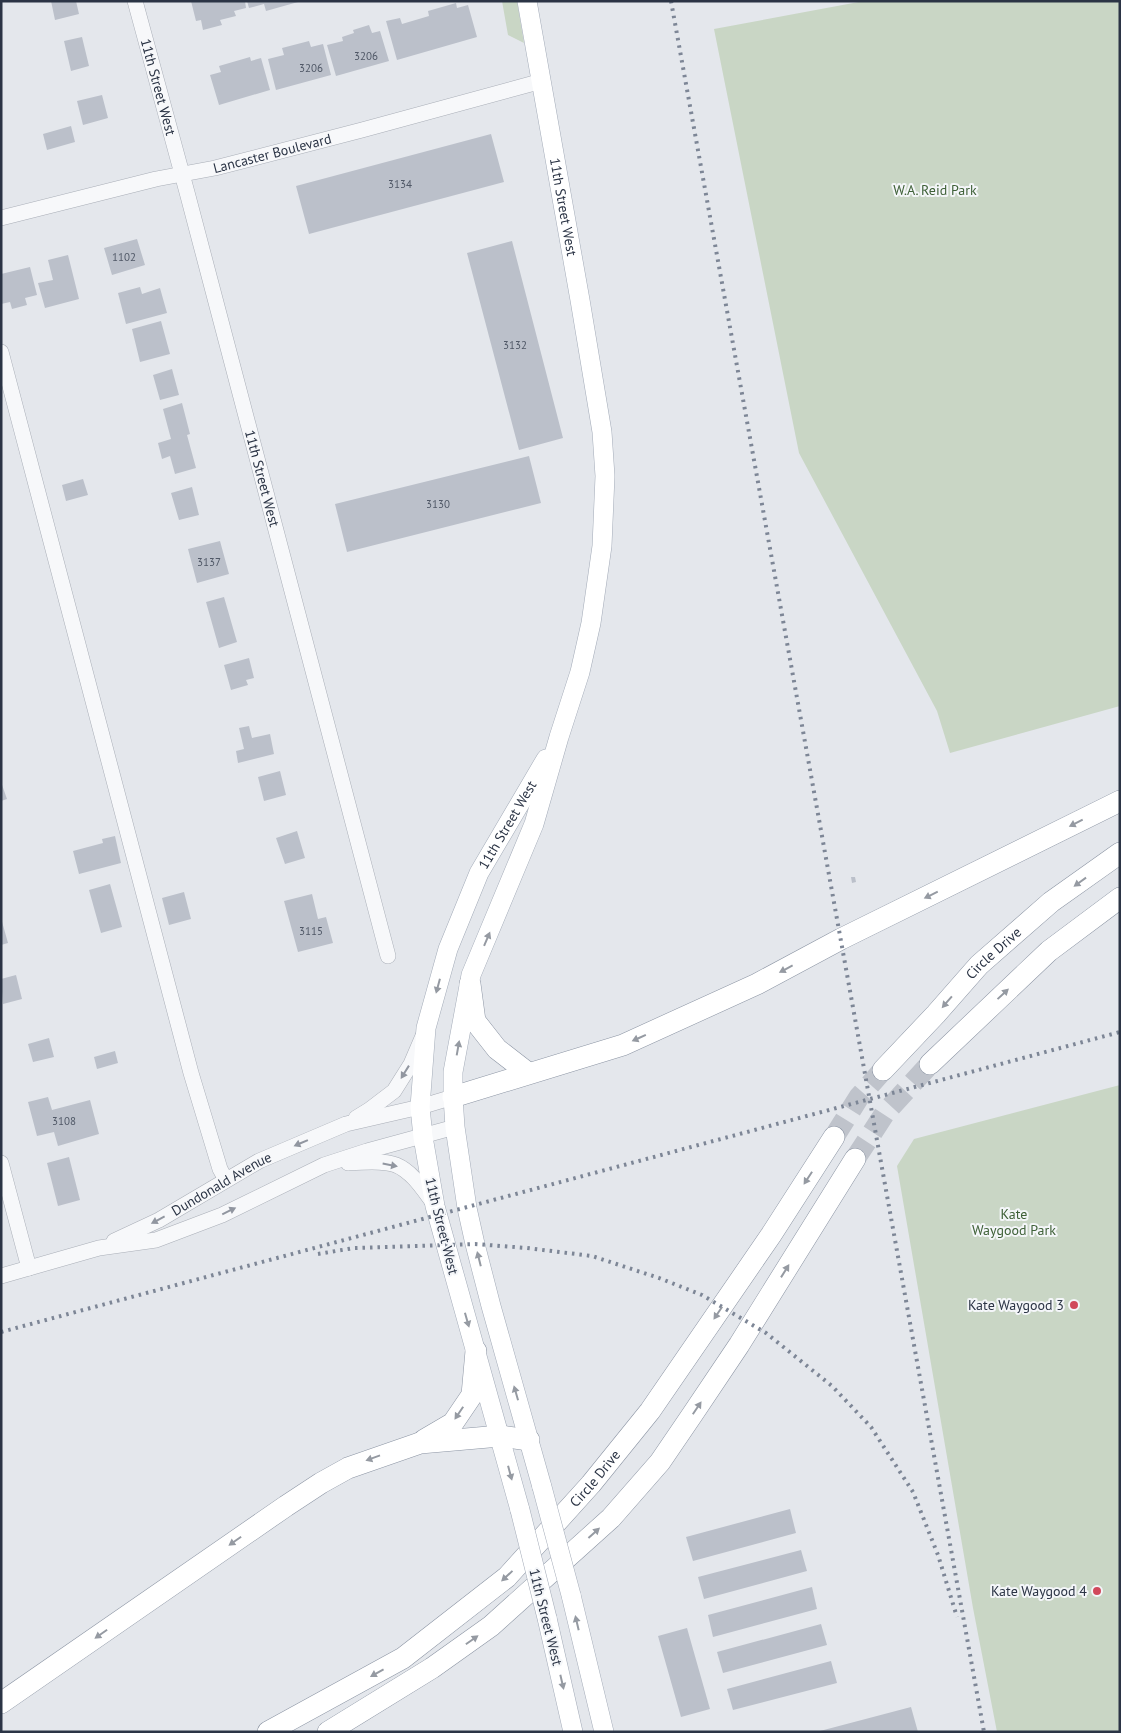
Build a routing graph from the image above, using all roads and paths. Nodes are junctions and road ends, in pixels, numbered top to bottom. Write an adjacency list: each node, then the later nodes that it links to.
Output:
1 (135, 1): 4 (street, 11th Street West)
2 (527, 1): 3 (main road, 11th Street West)
3 (542, 81): 4 (street, Lancaster Boulevard); 7 (main road, 11th Street West)
4 (182, 173): 5 (street, Lancaster Boulevard); 11 (street, 11th Street West)
5 (1, 218)
6 (1, 352): 26 (street)
7 (559, 737): 12 (main road, 11th Street West, one-way to 7); 13 (main road, 11th Street West, one-way to 13)
8 (1120, 801): 16 (highway, one-way to 16)
9 (1120, 853): 15 (highway, Circle Drive, one-way to 15)
10 (1120, 898): 14 (highway, one-way to 10)
11 (388, 956)
12 (470, 984): 16 (highway); 17 (main road, 11th Street West, one-way to 12)
13 (426, 1028): 18 (main road, 11th Street West); 19 (street, Dundonald Avenue, one-way to 19)
14 (930, 1064)
15 (883, 1070)
16 (528, 1073): 17 (highway)
17 (453, 1097): 18 (street, Dundonald Avenue); 20 (main road, 11th Street West)
18 (420, 1107): 19 (street, Dundonald Avenue); 21 (main road, 11th Street West)
19 (346, 1124): 26 (street, Dundonald Avenue, one-way to 26)
20 (455, 1128): 21 (street, Dundonald Avenue); 33 (main road, 11th Street West, one-way to 20)
21 (423, 1137): 25 (street, Dundonald Avenue); 27 (main road, 11th Street West)
22 (834, 1137): 36 (highway, Circle Drive, one-way to 36)
23 (855, 1159): 37 (highway, one-way to 23)
24 (1, 1162): 29 (street)
25 (324, 1164): 27 (street, Dundonald Avenue, one-way to 27); 28 (street, Dundonald Avenue, one-way to 25)
26 (226, 1180): 28 (street, Dundonald Avenue, one-way to 28)
27 (435, 1206): 31 (main road, 11th Street West, one-way to 31)
28 (99, 1248): 29 (street, Dundonald Avenue)
29 (29, 1268): 30 (street, Dundonald Avenue)
30 (1, 1276)
31 (476, 1351): 32 (main road, 11th Street West); 34 (highway, one-way to 34)
32 (500, 1436): 33 (highway); 34 (highway); 38 (main road, 11th Street West, one-way to 38, bridge)
33 (529, 1440): 39 (main road, 11th Street West, one-way to 33, bridge)
34 (420, 1443): 35 (highway, one-way to 35)
35 (1, 1703)
36 (268, 1732)
37 (328, 1732)
38 (573, 1732)
39 (604, 1732)

